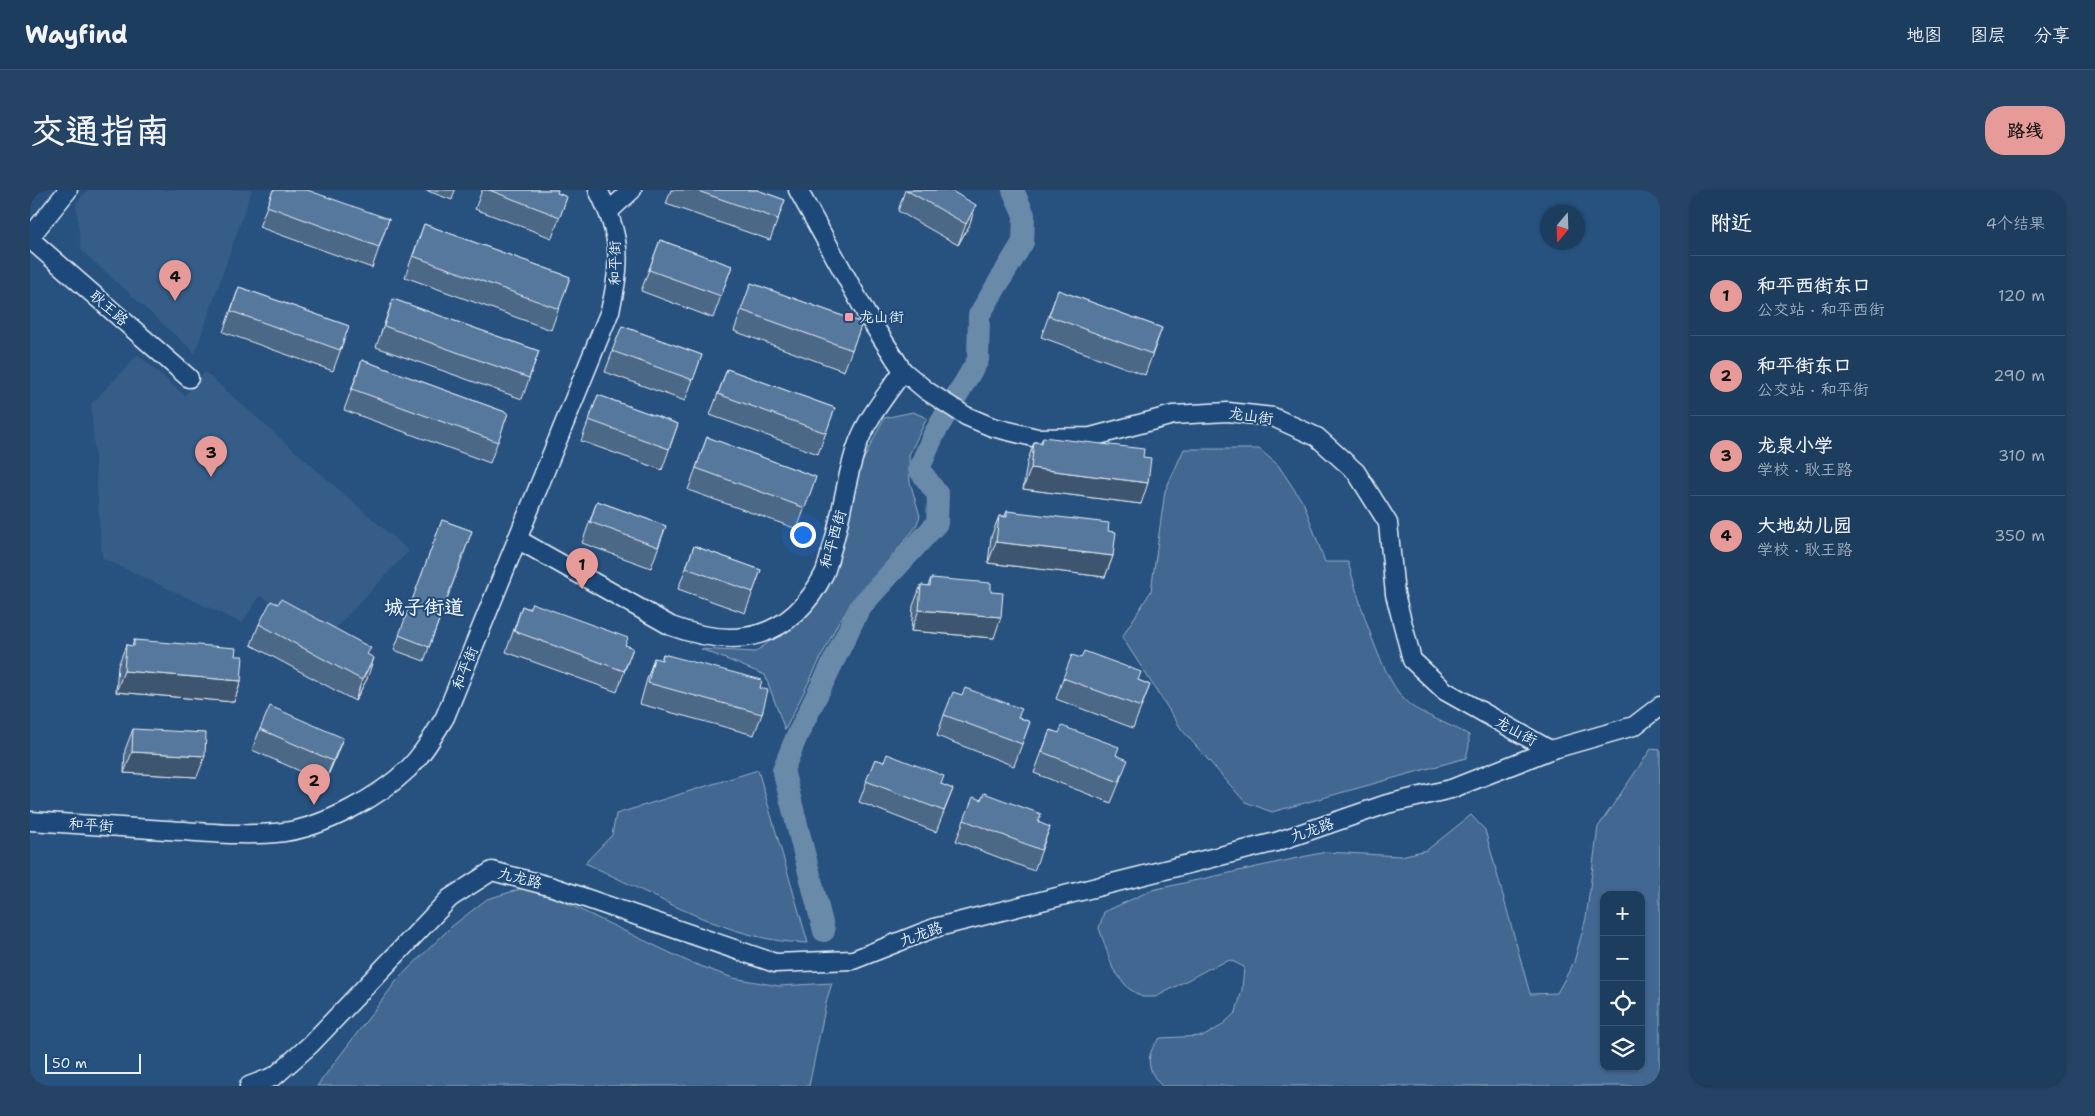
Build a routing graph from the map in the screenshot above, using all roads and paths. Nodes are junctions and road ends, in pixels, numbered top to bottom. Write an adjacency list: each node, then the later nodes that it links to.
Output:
1 (68, 190): 6 (street)
2 (598, 190): 5 (street, 和平街)
3 (632, 190): 5 (street)
4 (798, 190): 7 (street, 龙山街)
5 (609, 211): 9 (street, 和平街)
6 (30, 238): 8 (street, 耿王路)
7 (902, 371): 9 (street, 和平西街); 11 (street, 龙山街)
8 (189, 378)
9 (517, 539): 12 (street, 和平街)
10 (1660, 706): 11 (street, 九龙路)
11 (1550, 750): 13 (street, 九龙路)
12 (30, 821)
13 (249, 1086)

